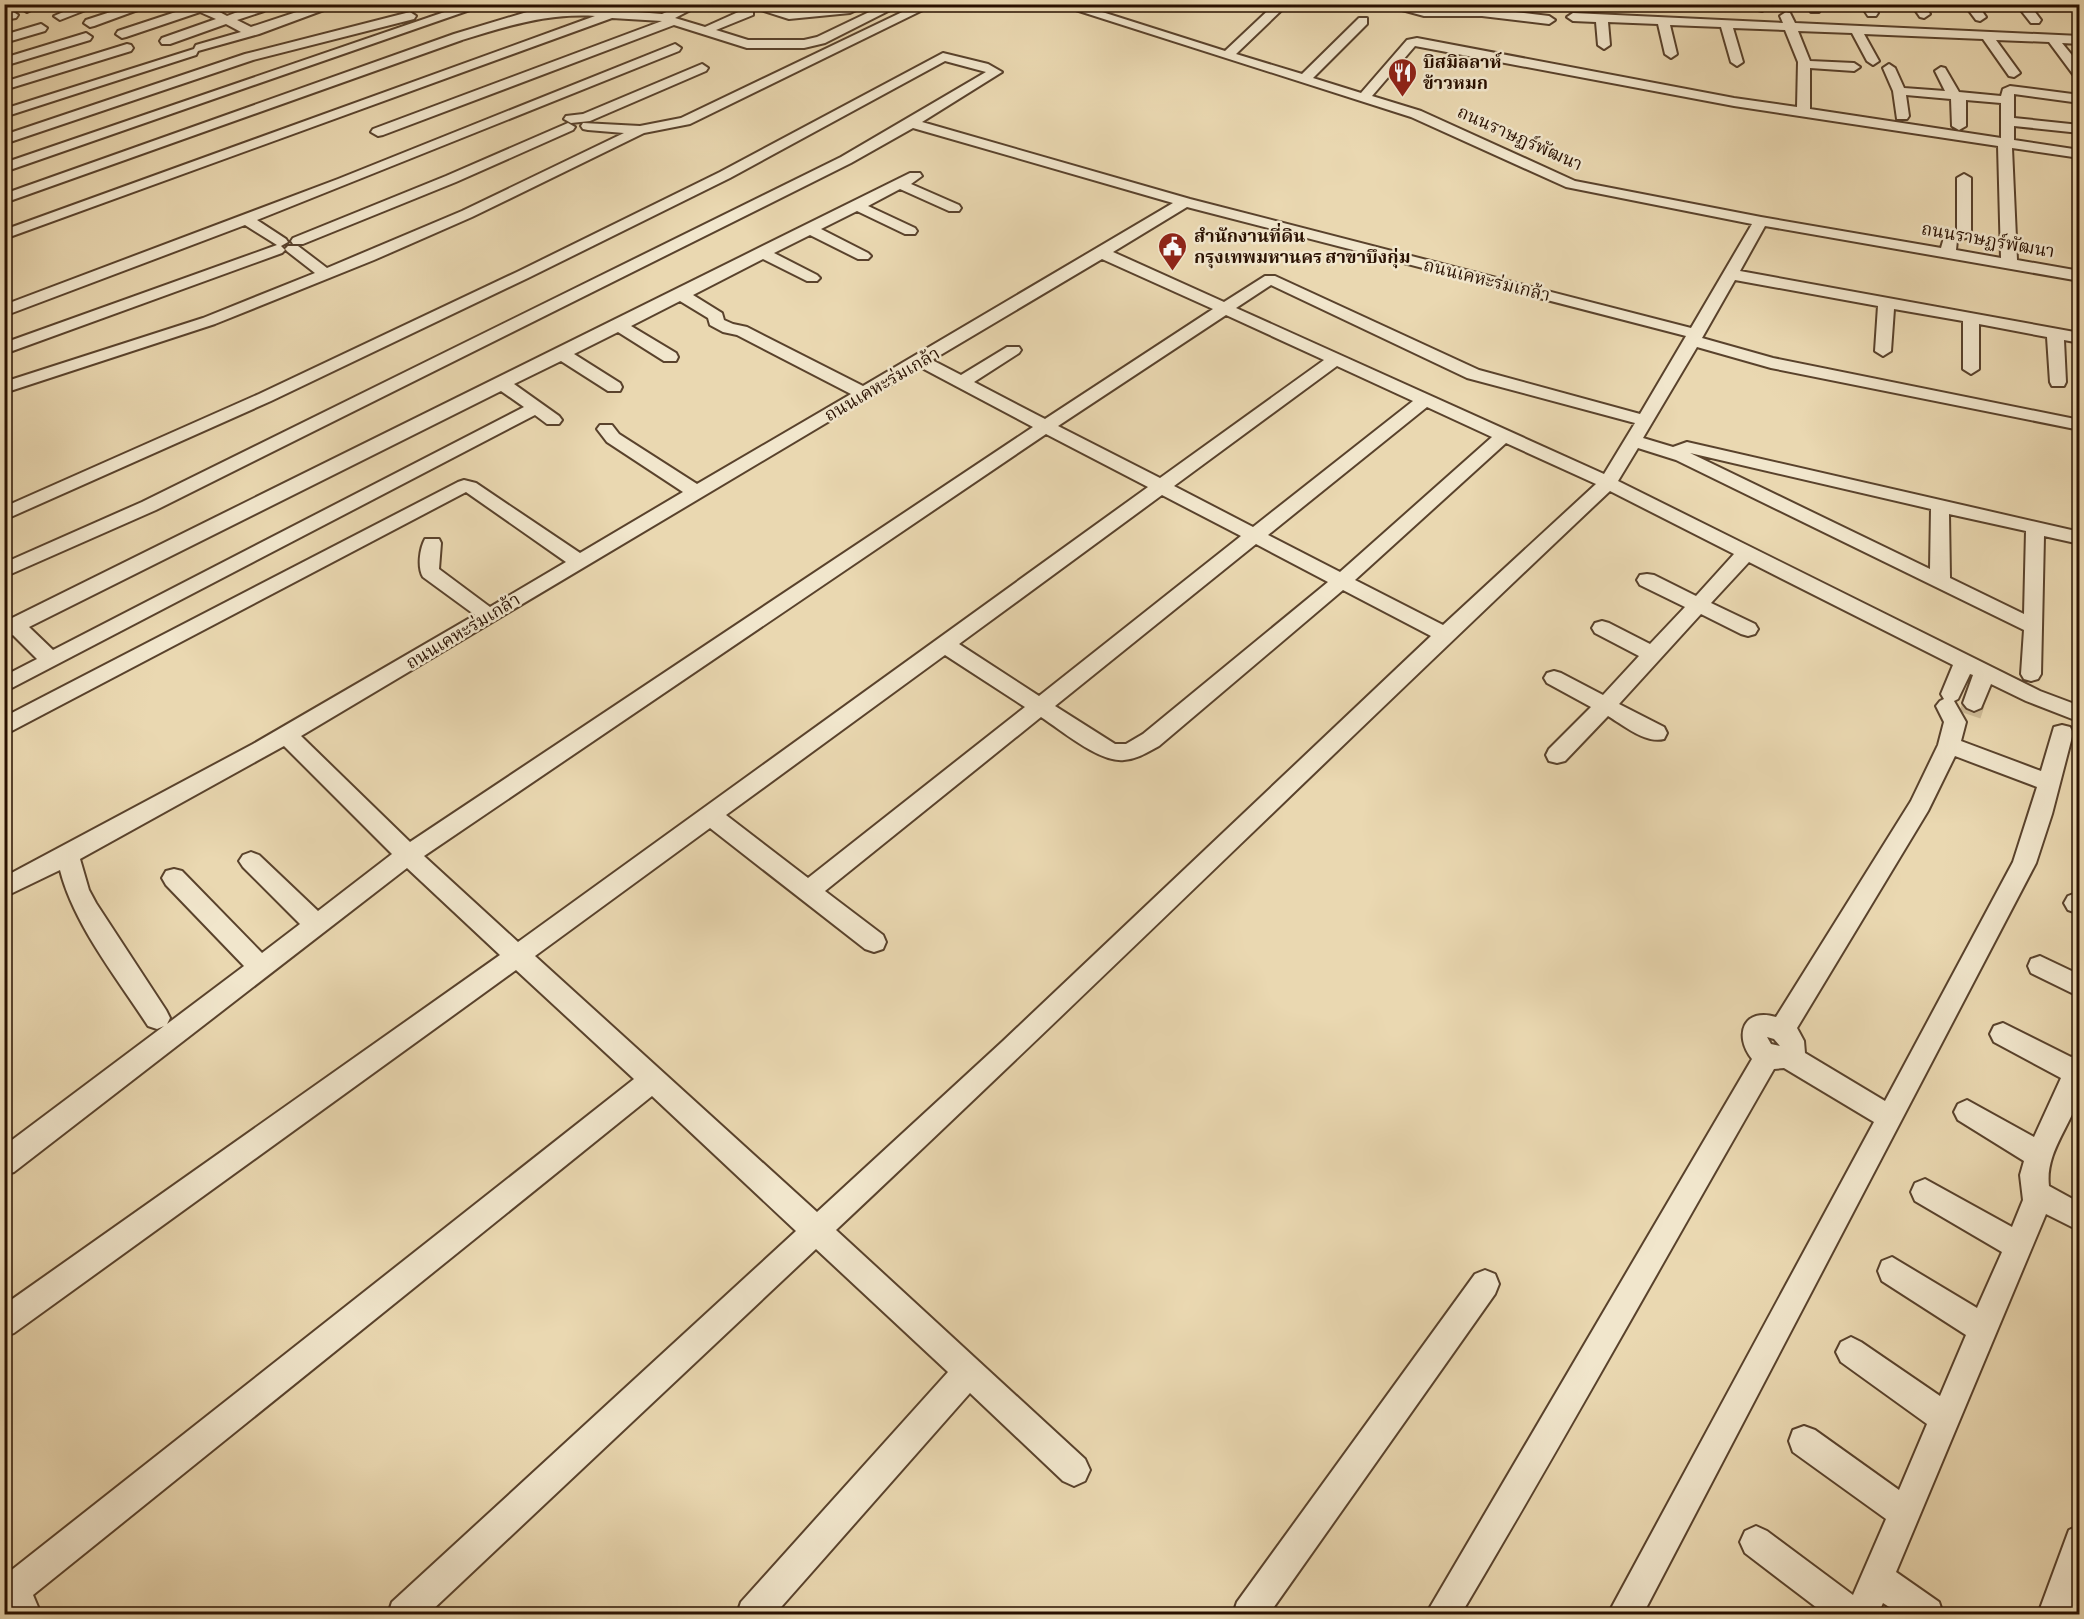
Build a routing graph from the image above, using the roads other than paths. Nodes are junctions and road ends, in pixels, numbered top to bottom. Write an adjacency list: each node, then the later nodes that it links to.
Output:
1 (95, 4): 26 (street)
2 (148, 4): 38 (street)
3 (696, 4): 31 (street)
4 (863, 4): 18 (street)
5 (896, 4): 55 (street)
6 (929, 4): 96 (street)
7 (1062, 4): 60 (street, ถนนราษฏร์พัฒนา)
8 (1282, 4): 60 (street)
9 (1583, 4): 30 (street)
10 (1642, 4): 33 (street)
11 (1970, 4): 29 (street)
12 (2022, 4): 35 (street)
13 (481, 5): 54 (street); 61 (street)
14 (1547, 5): 24 (street)
15 (202, 6): 32 (street); 47 (street)
16 (266, 6): 32 (street)
17 (509, 8): 27 (street)
18 (748, 8): 44 (street)
19 (1394, 8): 20 (street)
20 (1460, 8): 24 (street)
21 (333, 9): 37 (street)
22 (547, 9): 23 (street); 27 (street)
23 (615, 10): 31 (street); 78 (street)
24 (1504, 14)
25 (1784, 14): 40 (street)
26 (60, 16)
27 (527, 16): 70 (street)
28 (1573, 17): 30 (street)
29 (1980, 17)
30 (1596, 18): 33 (street); 56 (street)
31 (669, 19): 44 (street); 85 (street)
32 (226, 20): 45 (street); 53 (street)
33 (1658, 20): 34 (street); 59 (street)
34 (1716, 20): 40 (street); 64 (street)
35 (2035, 20)
36 (1363, 21): 72 (street)
37 (286, 22): 42 (street); 45 (street)
38 (90, 23)
39 (788, 24): 55 (street)
40 (1791, 27): 43 (street); 65 (street)
41 (41, 28): 50 (street)
42 (302, 29)
43 (1856, 30): 46 (street); 62 (street)
44 (705, 31): 55 (street)
45 (255, 32): 84 (street)
46 (1923, 33): 48 (street); 76 (street)
47 (122, 34)
48 (1987, 36): 51 (street); 69 (street)
49 (86, 37): 63 (street)
50 (4, 39)
51 (2053, 39): 52 (street); 71 (street)
52 (2079, 40)
53 (166, 41)
54 (302, 43): 61 (street); 94 (street)
55 (756, 45)
56 (1605, 45)
57 (127, 48): 73 (street)
58 (675, 48): 83 (street)
59 (1671, 54)
60 (1228, 55): 72 (street, ถนนราษฏร์พัฒนา)
61 (329, 57): 70 (street); 77 (street)
62 (1873, 61)
63 (4, 62)
64 (1737, 62)
65 (1804, 64): 66 (street); 86 (street)
66 (1854, 67)
67 (702, 68): 90 (street)
68 (1889, 68): 75 (street)
69 (2014, 73)
70 (357, 74): 78 (street); 87 (street)
71 (2079, 74)
72 (1305, 79): 79 (street, ถนนราษฏร์พัฒนา)
73 (4, 86)
74 (1666, 90): 79 (street); 81 (street); 86 (street)
75 (1899, 91): 76 (street); 88 (street)
76 (1954, 94): 80 (street); 93 (street)
77 (219, 95): 87 (street); 100 (street)
78 (394, 95): 85 (street); 105 (street)
79 (1364, 97): 111 (street, ถนนราษฏร์พัฒนา)
80 (2007, 100): 82 (street); 92 (street)
81 (1660, 103)
82 (2077, 103)
83 (533, 106): 89 (street); 110 (street)
84 (7, 109): 94 (street)
85 (427, 113): 97 (street)
86 (1803, 113): 99 (street)
87 (245, 114): 103 (street)
88 (1902, 116)
89 (563, 119): 90 (street); 115 (street)
90 (586, 122): 96 (street)
91 (911, 123): 107 (street); 161 (street); 168 (street)
92 (2007, 124): 95 (street); 99 (street)
93 (1959, 126)
94 (37, 129): 98 (street); 100 (street)
95 (2079, 129)
96 (640, 130): 121 (street)
97 (378, 132)
98 (4, 140)
99 (2007, 143): 101 (street); 120 (street)
100 (64, 148): 102 (street); 103 (street)
101 (2079, 154)
102 (4, 168)
103 (93, 168): 105 (street); 106 (street)
104 (1964, 178): 117 (street)
105 (126, 190): 114 (street)
106 (4, 199)
107 (1185, 202): 116 (street, ถนนเคหะร่มเกล้า); 132 (street, ถนนเคหะร่มเกล้า)
108 (857, 206): 109 (street); 112 (street); 113 (street)
109 (954, 208)
110 (246, 219): 115 (street); 128 (street)
111 (1761, 221): 117 (street, ถนนราษฏร์พัฒนา); 122 (street)
112 (811, 230): 118 (street); 119 (street)
113 (910, 231)
114 (4, 235)
115 (287, 245): 121 (street); 134 (street)
116 (1102, 253): 127 (street); 140 (street, ถนนเคหะร่มเกล้า)
117 (1948, 253): 120 (street, ถนนราษฏร์พัฒนา)
118 (764, 254): 124 (street); 125 (street)
119 (863, 256)
120 (2009, 263): 123 (street, ถนนราษฏร์พัฒนา)
121 (325, 274): 146 (street)
122 (1729, 274): 126 (street); 132 (street)
123 (2079, 276)
124 (812, 278)
125 (682, 295): 130 (street); 147 (street)
126 (1886, 302): 129 (street); 136 (street)
127 (1224, 308): 139 (street); 152 (street); 154 (street)
128 (4, 311)
129 (1971, 318): 131 (street); 141 (street)
130 (620, 326): 137 (street); 138 (street)
131 (2055, 333): 133 (street); 143 (street)
132 (1694, 337): 151 (street, ถนนเคหะร่มเกล้า); 154 (street)
133 (2079, 338)
134 (4, 349)
135 (1013, 350): 142 (street)
136 (1883, 351)
137 (562, 354): 144 (street); 145 (street)
138 (670, 357)
139 (1336, 359): 148 (street); 158 (street)
140 (921, 361): 142 (street); 147 (street, ถนนเคหะร่มเกล้า)
141 (1971, 369)
142 (962, 382): 152 (street)
143 (2058, 382)
144 (501, 383): 149 (street); 175 (street)
145 (614, 387)
146 (4, 388)
147 (865, 394): 159 (street, ถนนเคหะร่มเกล้า)
148 (1425, 399): 155 (street); 163 (street)
149 (536, 408): 150 (street); 181 (street)
150 (553, 420)
151 (2079, 425)
152 (1046, 426): 158 (street); 198 (street)
153 (606, 429): 159 (street)
154 (1640, 431): 156 (street); 157 (street)
155 (1503, 436): 157 (street); 169 (street)
156 (1685, 452): 160 (street); 171 (street)
157 (1608, 483): 166 (street); 178 (street)
158 (1163, 486): 163 (street); 179 (street)
159 (696, 492): 167 (street, ถนนเคหะร่มเกล้า)
160 (1940, 506): 162 (street); 171 (street)
161 (4, 514)
162 (2036, 528): 164 (street); 174 (street)
163 (1254, 534): 169 (street); 187 (street)
164 (2079, 538)
165 (432, 543): 173 (street)
166 (1747, 552): 172 (street); 182 (street)
167 (579, 562): 173 (street, ถนนเคหะร่มเกล้า); 191 (street)
168 (4, 571)
169 (1342, 580): 178 (street); 187 (street)
170 (1647, 580): 172 (street)
171 (1940, 582): 174 (street)
172 (1698, 604): 177 (street); 180 (street)
173 (489, 616): 193 (street, ถนนเคหะร่มเกล้า)
174 (2034, 627): 184 (street)
175 (10, 628): 181 (street)
176 (1602, 628): 180 (street)
177 (1748, 629)
178 (1445, 635): 222 (street)
179 (946, 646): 187 (street); 197 (street)
180 (1653, 654): 188 (street)
181 (51, 660): 186 (street)
182 (1964, 662): 183 (street); 189 (street)
183 (1984, 672): 189 (street); 190 (street)
184 (2031, 674)
185 (1554, 678): 188 (street)
186 (4, 685)
187 (1039, 705): 203 (street)
188 (1606, 705): 192 (street); 195 (street)
189 (1959, 708): 194 (street)
190 (2070, 724): 196 (street)
191 (4, 727)
192 (1656, 733)
193 (287, 736): 198 (street); 199 (street, ถนนเคหะร่มเกล้า)
194 (1949, 745): 196 (street); 212 (street)
195 (1557, 755)
196 (2050, 783): 216 (street)
197 (711, 816): 203 (street); 206 (street)
198 (408, 855): 204 (street); 206 (street)
199 (68, 856): 202 (street, ถนนเคหะร่มเกล้า); 210 (street)
200 (252, 861): 204 (street)
201 (174, 878): 208 (street)
202 (4, 888)
203 (808, 891): 205 (street)
204 (317, 925): 208 (street)
205 (874, 942)
206 (518, 956): 214 (street); 226 (street)
207 (2040, 966): 209 (street)
208 (261, 968): 218 (street)
209 (2079, 987)
210 (157, 1018)
211 (2003, 1034): 213 (street)
212 (1778, 1057): 216 (street); 241 (street)
213 (2078, 1069): 217 (street)
214 (652, 1080): 222 (street); 237 (street)
215 (1967, 1112): 217 (street)
216 (1890, 1118): 242 (street)
217 (2039, 1155): 220 (street)
218 (4, 1163)
219 (1925, 1192): 223 (street)
220 (2036, 1193): 221 (street); 223 (street)
221 (2079, 1218)
222 (817, 1230): 229 (street); 238 (street)
223 (2018, 1246): 227 (street)
224 (1892, 1271): 227 (street)
225 (1485, 1284): 240 (street)
226 (4, 1323)
227 (1983, 1329): 230 (street)
228 (1851, 1352): 230 (street)
229 (969, 1371): 232 (street); 239 (street)
230 (1944, 1417): 233 (street)
231 (1804, 1441): 233 (street)
232 (1074, 1470)
233 (1904, 1513): 236 (street)
234 (2079, 1541): 246 (street)
235 (1756, 1542): 243 (street)
236 (1877, 1578): 244 (street); 245 (street)
237 (14, 1600)
238 (404, 1614)
239 (753, 1614)
240 (1249, 1614)
241 (1443, 1614)
242 (1624, 1614)
243 (1851, 1614)
244 (1862, 1614)
245 (1927, 1614)
246 (2054, 1614)

